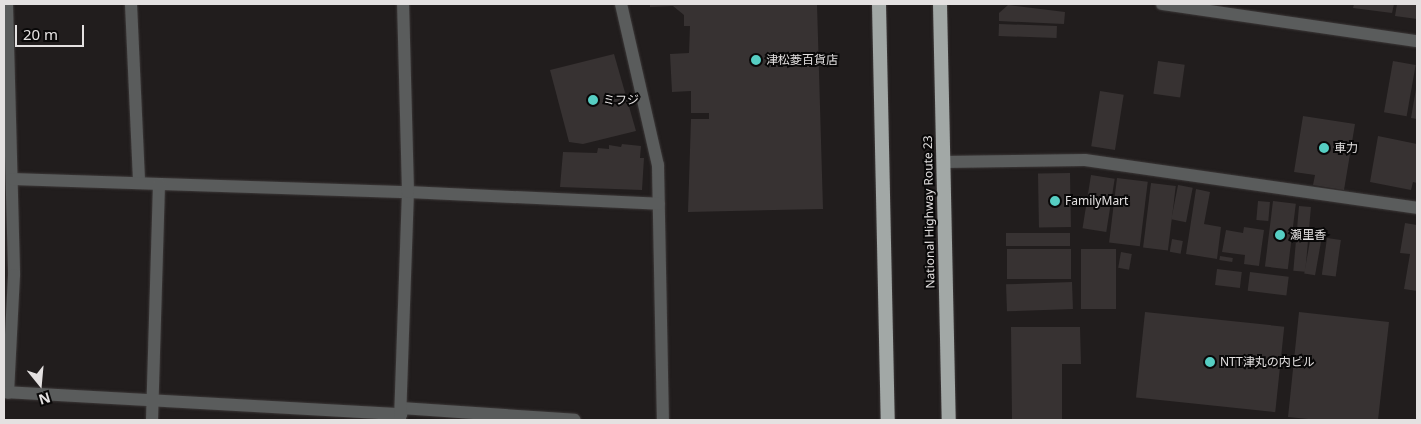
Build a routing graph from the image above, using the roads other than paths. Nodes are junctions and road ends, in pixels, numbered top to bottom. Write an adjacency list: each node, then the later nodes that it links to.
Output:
1 (7, 4): 10 (street)
2 (131, 4): 11 (street)
3 (403, 4): 13 (street)
4 (620, 4): 14 (street)
5 (879, 4): 22 (highway)
6 (940, 4): 9 (highway, National Highway Route 23)
7 (1162, 4): 8 (street)
8 (1417, 42)
9 (943, 162): 15 (street); 23 (highway, National Highway Route 23)
10 (12, 179): 11 (street); 16 (street)
11 (139, 183): 12 (street)
12 (159, 184): 13 (street); 17 (street)
13 (408, 192): 14 (street); 18 (street)
14 (659, 204): 21 (street)
15 (1417, 208)
16 (6, 392): 17 (street)
17 (152, 400): 18 (street); 19 (street)
18 (401, 414): 20 (street)
19 (152, 420)
20 (575, 420)
21 (663, 420)
22 (888, 420)
23 (949, 420)

